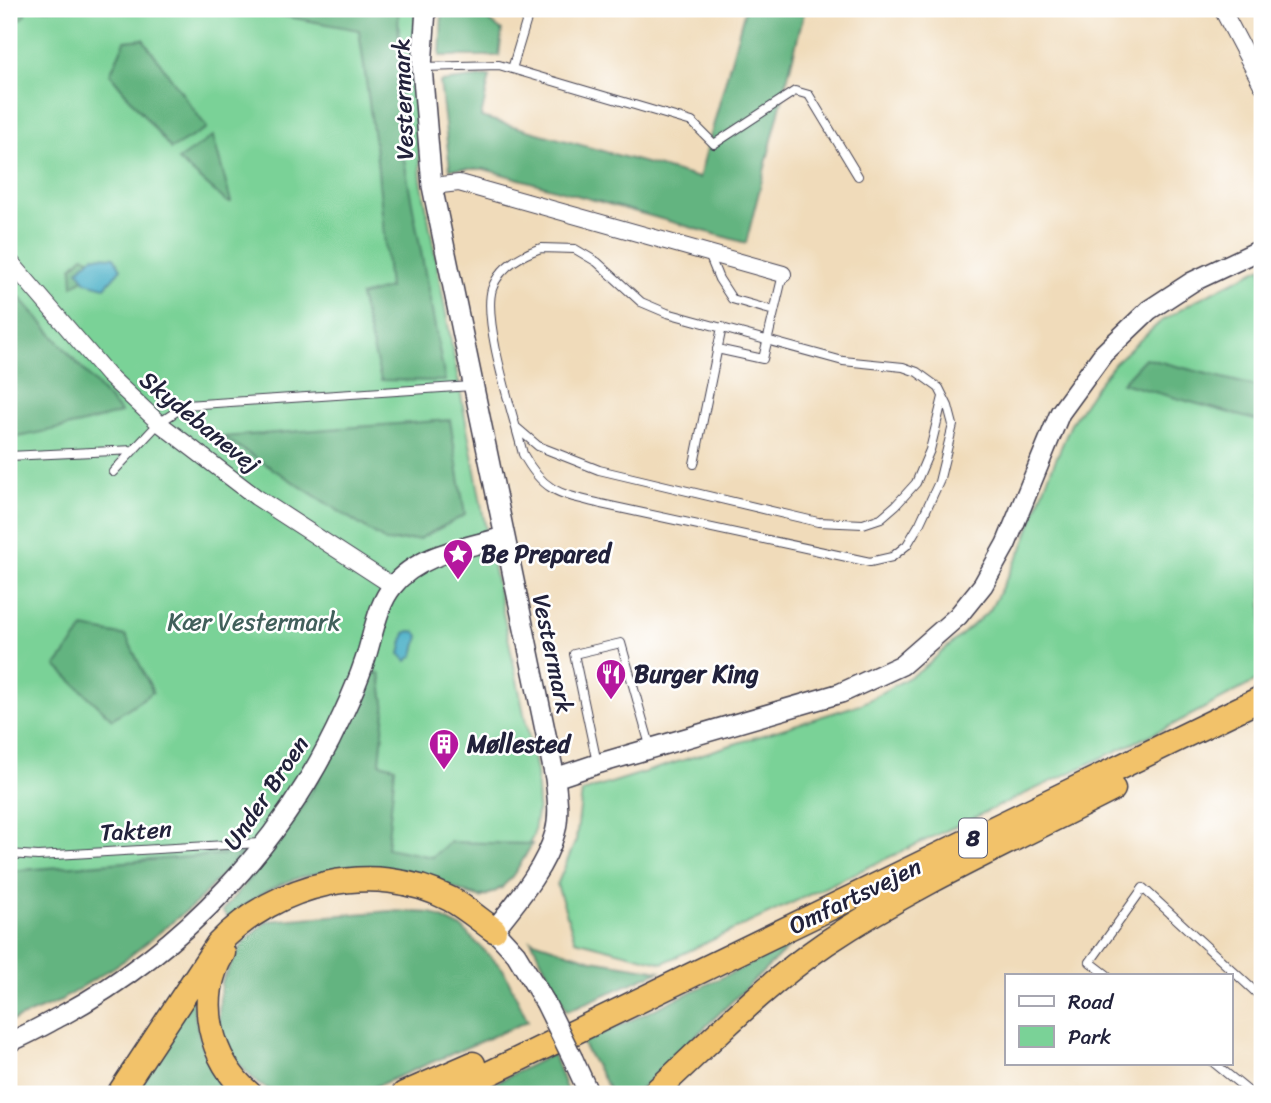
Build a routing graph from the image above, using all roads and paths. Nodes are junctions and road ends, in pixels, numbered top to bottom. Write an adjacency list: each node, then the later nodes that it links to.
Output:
1 (426, 9): 5 (street, Vestermark)
2 (511, 9): 4 (lane)
3 (1222, 9): 7 (street)
4 (529, 12): 6 (lane)
5 (422, 67): 6 (lane); 9 (street, Vestermark)
6 (512, 69): 8 (lane)
7 (1260, 74)
8 (858, 176)
9 (432, 186): 11 (street, Vestermark); 18 (street, Vestermark)
10 (1262, 249): 30 (street)
11 (708, 253): 13 (street, Vestermark); 14 (lane)
12 (10, 265): 20 (street, Skydebanevej)
13 (783, 274): 14 (lane)
14 (774, 311): 16 (lane)
15 (722, 327): 16 (lane); 17 (lane); 21 (lane)
16 (767, 340): 17 (lane); 19 (lane)
17 (717, 349): 24 (lane)
18 (472, 386): 20 (lane); 26 (street, Vestermark)
19 (943, 397): 21 (lane); 21 (lane)
20 (159, 423): 22 (lane); 27 (street, Skydebanevej)
21 (516, 428)
22 (134, 450): 23 (lane); 25 (lane)
23 (9, 456)
24 (694, 464)
25 (113, 472)
26 (503, 537): 27 (street, Under Broen); 32 (street, Vestermark)
27 (393, 586): 33 (street, Under Broen)
28 (1262, 698): 38 (highway, Omfartsvejen / 8)
29 (1262, 712): 47 (highway)
30 (651, 749): 31 (street); 31 (lane)
31 (597, 764): 32 (street)
32 (555, 778): 36 (street, Vestermark)
33 (267, 842): 34 (lane, Takten); 40 (street, Under Broen)
34 (9, 854)
35 (252, 917): 36 (highway); 42 (highway); 43 (highway)
36 (494, 930): 46 (street, bridge)
37 (1106, 974): 39 (lane)
38 (685, 978): 44 (highway); 45 (highway, Omfartsvejen / 8)
39 (1262, 998)
40 (9, 1042)
41 (1215, 1064): 48 (lane)
42 (119, 1094)
43 (250, 1094)
44 (404, 1094)
45 (447, 1094)
46 (589, 1094)
47 (653, 1094)
48 (1252, 1094)

